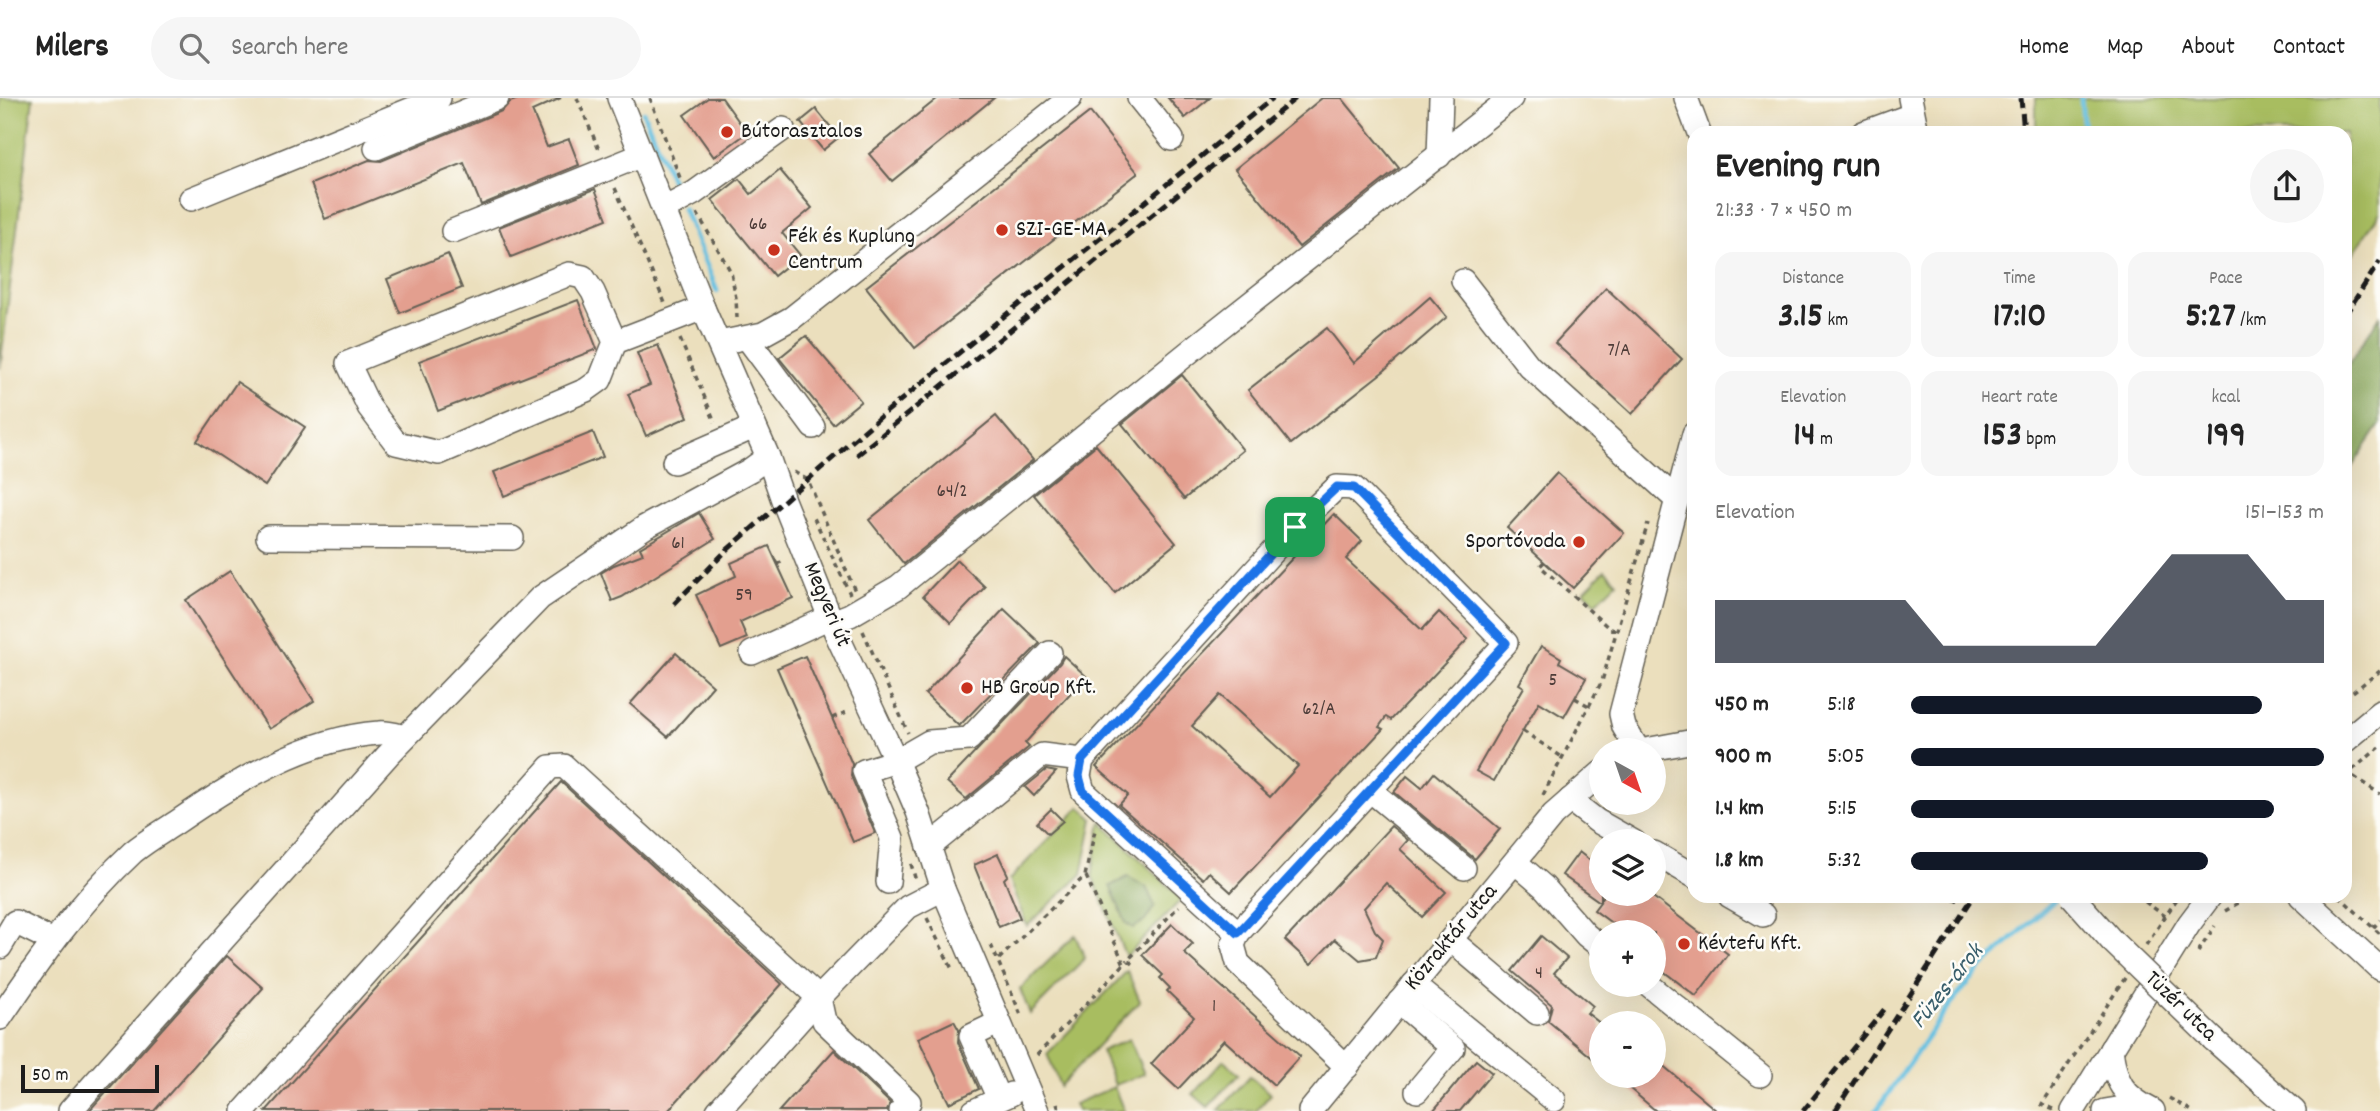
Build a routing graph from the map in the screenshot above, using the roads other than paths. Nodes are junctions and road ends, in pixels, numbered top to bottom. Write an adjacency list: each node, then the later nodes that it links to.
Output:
1 (439, 98): 17 (street)
2 (497, 98): 14 (street)
3 (619, 98): 15 (street, Megyeri út)
4 (1070, 98): 22 (street)
5 (1139, 98): 13 (street)
6 (1441, 98): 16 (street)
7 (1511, 98): 16 (street)
8 (1686, 98): 10 (street)
9 (1913, 116): 11 (street)
10 (1696, 126)
11 (1884, 126)
12 (783, 129): 18 (street)
13 (1172, 139)
14 (376, 148)
15 (642, 155): 18 (street, Megyeri út); 19 (street)
16 (1439, 156): 32 (street)
17 (191, 199)
18 (664, 209): 21 (street, Megyeri út)
19 (453, 232)
20 (1464, 281): 29 (street)
21 (703, 308): 22 (street, Megyeri út); 23 (street)
22 (736, 340): 24 (street, Megyeri út); 25 (street)
23 (615, 342): 23 (street)
24 (754, 427): 26 (street, Megyeri út); 28 (street)
25 (813, 427)
26 (768, 457): 32 (street, Megyeri út); 37 (street)
27 (1687, 461): 29 (street)
28 (674, 462)
29 (1677, 500): 38 (street)
30 (268, 537): 31 (street)
31 (512, 538)
32 (833, 625): 34 (street); 41 (street, Megyeri út)
33 (1049, 653): 41 (street)
34 (755, 660)
35 (2380, 712): 36 (street)
36 (2352, 735)
37 (405, 737): 62 (street); 80 (street)
38 (1631, 738)
39 (1687, 748): 40 (street)
40 (1666, 749)
41 (906, 755): 47 (street, Megyeri út); 52 (street)
42 (1082, 760): 44 (street); 47 (street); 59 (street)
43 (1589, 783): 45 (street, Közraktár utca)
44 (1371, 791): 50 (street); 59 (street)
45 (1570, 800): 46 (street); 49 (street, Közraktár utca)
46 (1611, 829)
47 (919, 851): 53 (street, Megyeri út)
48 (1666, 860): 51 (street)
49 (1515, 862): 60 (street); 61 (street, Közraktár utca)
50 (1464, 868)
51 (1687, 872)
52 (888, 883)
53 (943, 889): 67 (street); 71 (street, Megyeri út)
54 (1742, 903): 58 (street)
55 (2078, 903): 89 (street, Tüzér utca, bridge)
56 (2205, 903): 72 (street)
57 (2309, 903): 64 (street)
58 (1763, 915)
59 (1238, 933): 73 (street)
60 (1589, 937)
61 (1451, 940): 65 (street, Közraktár utca); 69 (street)
62 (53, 941): 63 (street); 70 (street)
63 (0, 947)
64 (2380, 968)
65 (1413, 985): 68 (street, Közraktár utca); 78 (street)
66 (1663, 997): 74 (street)
67 (819, 998): 81 (street); 82 (street); 83 (street)
68 (1399, 1002): 73 (street, Közraktár utca); 76 (street)
69 (1537, 1013)
70 (0, 1018)
71 (998, 1023): 75 (street, Megyeri út); 77 (street)
72 (2111, 1049): 79 (street); 87 (street)
73 (1347, 1067): 86 (street, Közraktár utca)
74 (1760, 1074)
75 (1027, 1087): 77 (street); 85 (street, Megyeri út)
76 (1417, 1091)
77 (999, 1099): 84 (street)
78 (1554, 1100)
79 (2147, 1108): 88 (street)
80 (70, 1111)
81 (244, 1111)
82 (718, 1111)
83 (901, 1111)
84 (974, 1111)
85 (1037, 1111)
86 (1310, 1111)
87 (2073, 1111)
88 (2105, 1111)
89 (2294, 1111)

